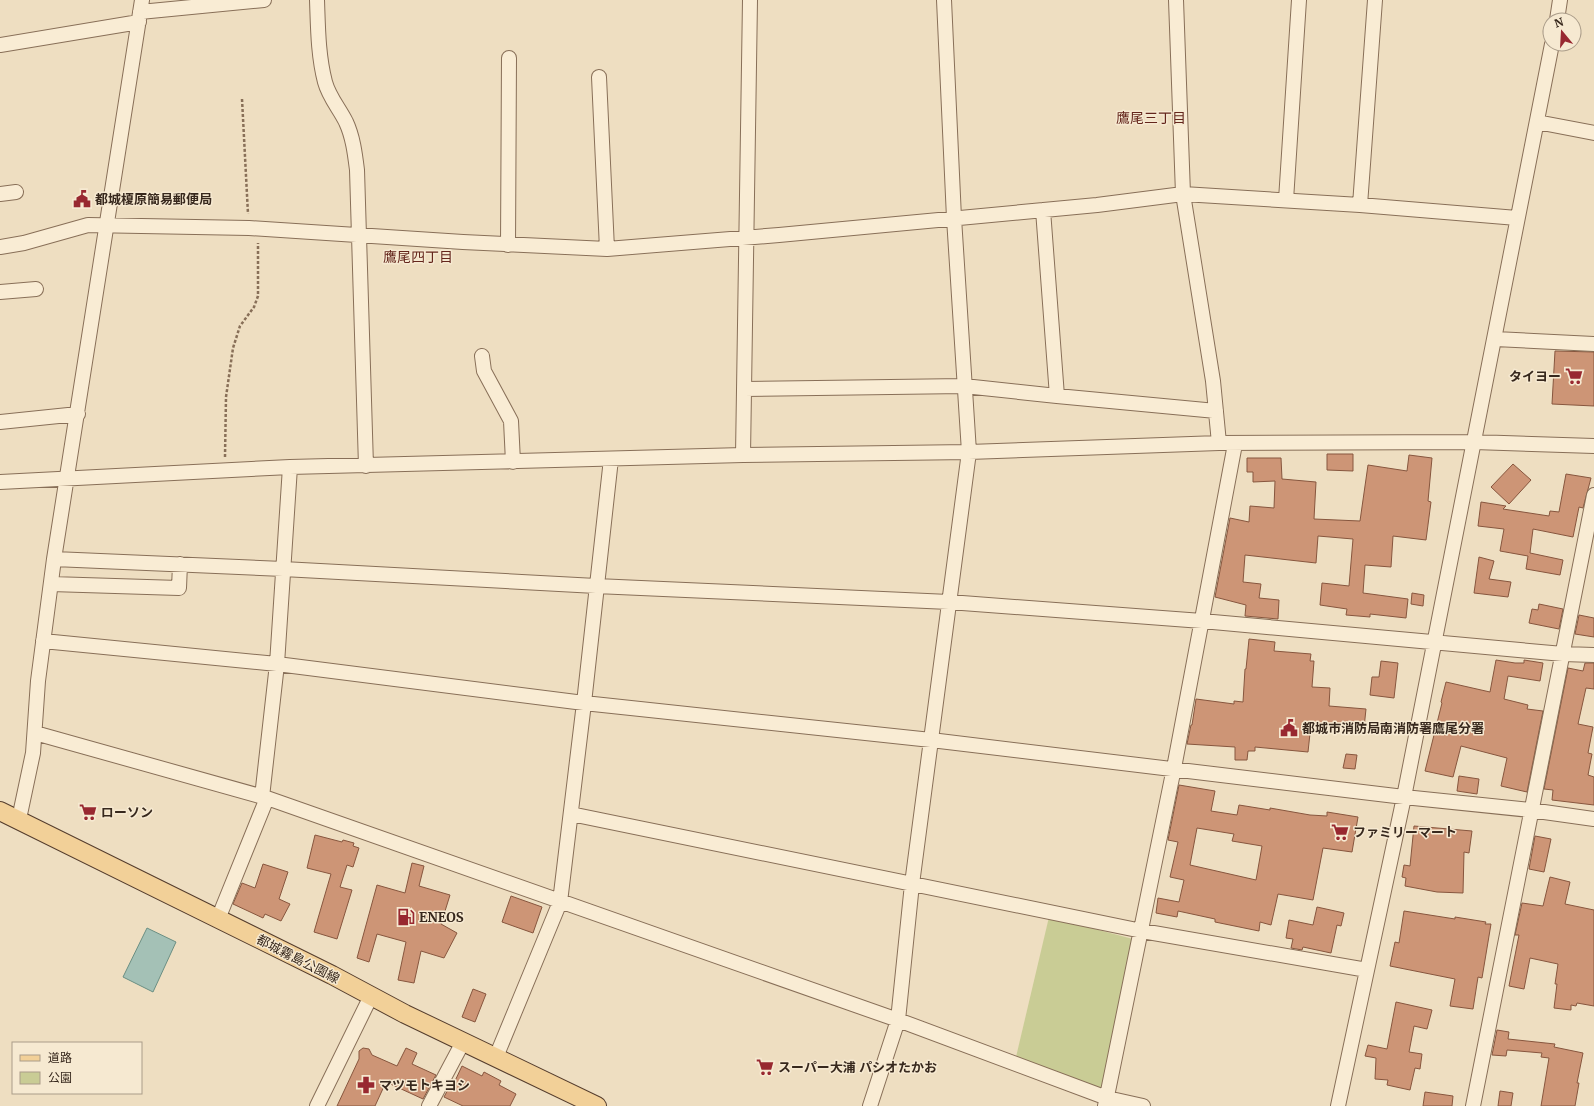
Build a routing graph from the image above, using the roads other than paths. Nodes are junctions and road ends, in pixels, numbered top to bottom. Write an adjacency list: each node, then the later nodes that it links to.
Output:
1 (264, 0): 9 (street)
2 (316, 0): 27 (street)
3 (750, 0): 28 (street)
4 (944, 0): 24 (street)
5 (1176, 0): 20 (street)
6 (1299, 0): 21 (street)
7 (1376, 0): 22 (street)
8 (1560, 0): 11 (street)
9 (218, 2): 10 (street)
10 (140, 11): 12 (street); 26 (street)
11 (1558, 12)
12 (0, 45)
13 (1550, 52): 16 (street)
14 (509, 58): 29 (street)
15 (599, 77): 31 (street)
16 (1537, 122): 17 (street); 25 (street)
17 (1594, 133)
18 (16, 192): 19 (street)
19 (0, 194)
20 (1183, 194): 21 (street); 23 (street); 40 (street)
21 (1286, 200): 22 (street)
22 (1360, 205): 25 (street)
23 (1043, 210): 24 (street); 39 (street)
24 (954, 218): 28 (street); 37 (street)
25 (1517, 218): 34 (street)
26 (107, 227): 27 (street); 30 (street); 41 (street)
27 (358, 235): 29 (street); 51 (street)
28 (745, 237): 31 (street); 38 (street)
29 (508, 245): 31 (street)
30 (0, 247)
31 (608, 249)
32 (36, 289): 33 (street)
33 (0, 292)
34 (1495, 339): 35 (street); 43 (street)
35 (1594, 344)
36 (482, 356): 50 (street)
37 (964, 386): 38 (street); 39 (street); 47 (street)
38 (744, 389): 48 (street)
39 (1057, 396): 40 (street)
40 (1216, 411): 44 (street)
41 (78, 414): 42 (street); 53 (street)
42 (0, 422)
43 (1474, 442): 45 (street); 46 (street); 64 (street)
44 (1219, 444): 45 (street); 47 (street)
45 (1235, 444): 62 (street)
46 (1594, 446)
47 (969, 452): 48 (street); 61 (street)
48 (743, 455): 49 (street)
49 (611, 459): 50 (street); 60 (street)
50 (513, 462): 51 (street)
51 (366, 466): 52 (street)
52 (290, 467): 53 (street); 58 (street)
53 (68, 478): 54 (street); 56 (street)
54 (0, 482)
55 (1594, 495): 65 (street)
56 (54, 559): 57 (street); 59 (street)
57 (180, 564): 58 (street); 59 (street)
58 (283, 569): 60 (street); 67 (street)
59 (51, 584): 63 (street)
60 (596, 586): 61 (street); 68 (street)
61 (949, 602): 62 (street); 70 (street)
62 (1202, 621): 64 (street); 71 (street)
63 (43, 641): 67 (street); 69 (street)
64 (1435, 642): 65 (street); 73 (street)
65 (1563, 654): 66 (street); 74 (street)
66 (1594, 655)
67 (277, 664): 68 (street); 72 (street)
68 (584, 703): 70 (street); 76 (street)
69 (35, 733): 72 (street); 77 (street)
70 (931, 740): 71 (street); 79 (street)
71 (1174, 768): 73 (street); 82 (street)
72 (265, 797): 80 (street); 81 (street)
73 (1404, 797): 74 (street); 83 (street)
74 (1530, 810): 78 (street); 95 (street)
75 (0, 811): 77 (main road, 都城霧島公園線)
76 (571, 814): 79 (street); 80 (street)
77 (19, 819): 81 (main road, 都城霧島公園線)
78 (1594, 819)
79 (912, 884): 82 (street); 85 (street)
80 (560, 902): 85 (street); 87 (street)
81 (218, 919): 84 (main road, 都城霧島公園線)
82 (1142, 931): 83 (street); 88 (street)
83 (1367, 970): 94 (street)
84 (371, 996): 86 (main road, 都城霧島公園線); 89 (street)
85 (898, 1020): 88 (street); 92 (street)
86 (463, 1042): 87 (main road, 都城霧島公園線); 90 (street)
87 (496, 1057): 91 (main road, 都城霧島公園線)
88 (1106, 1102): 93 (street)
89 (317, 1106)
90 (429, 1106)
91 (597, 1106)
92 (870, 1106)
93 (1143, 1106)
94 (1338, 1106)
95 (1473, 1106)

